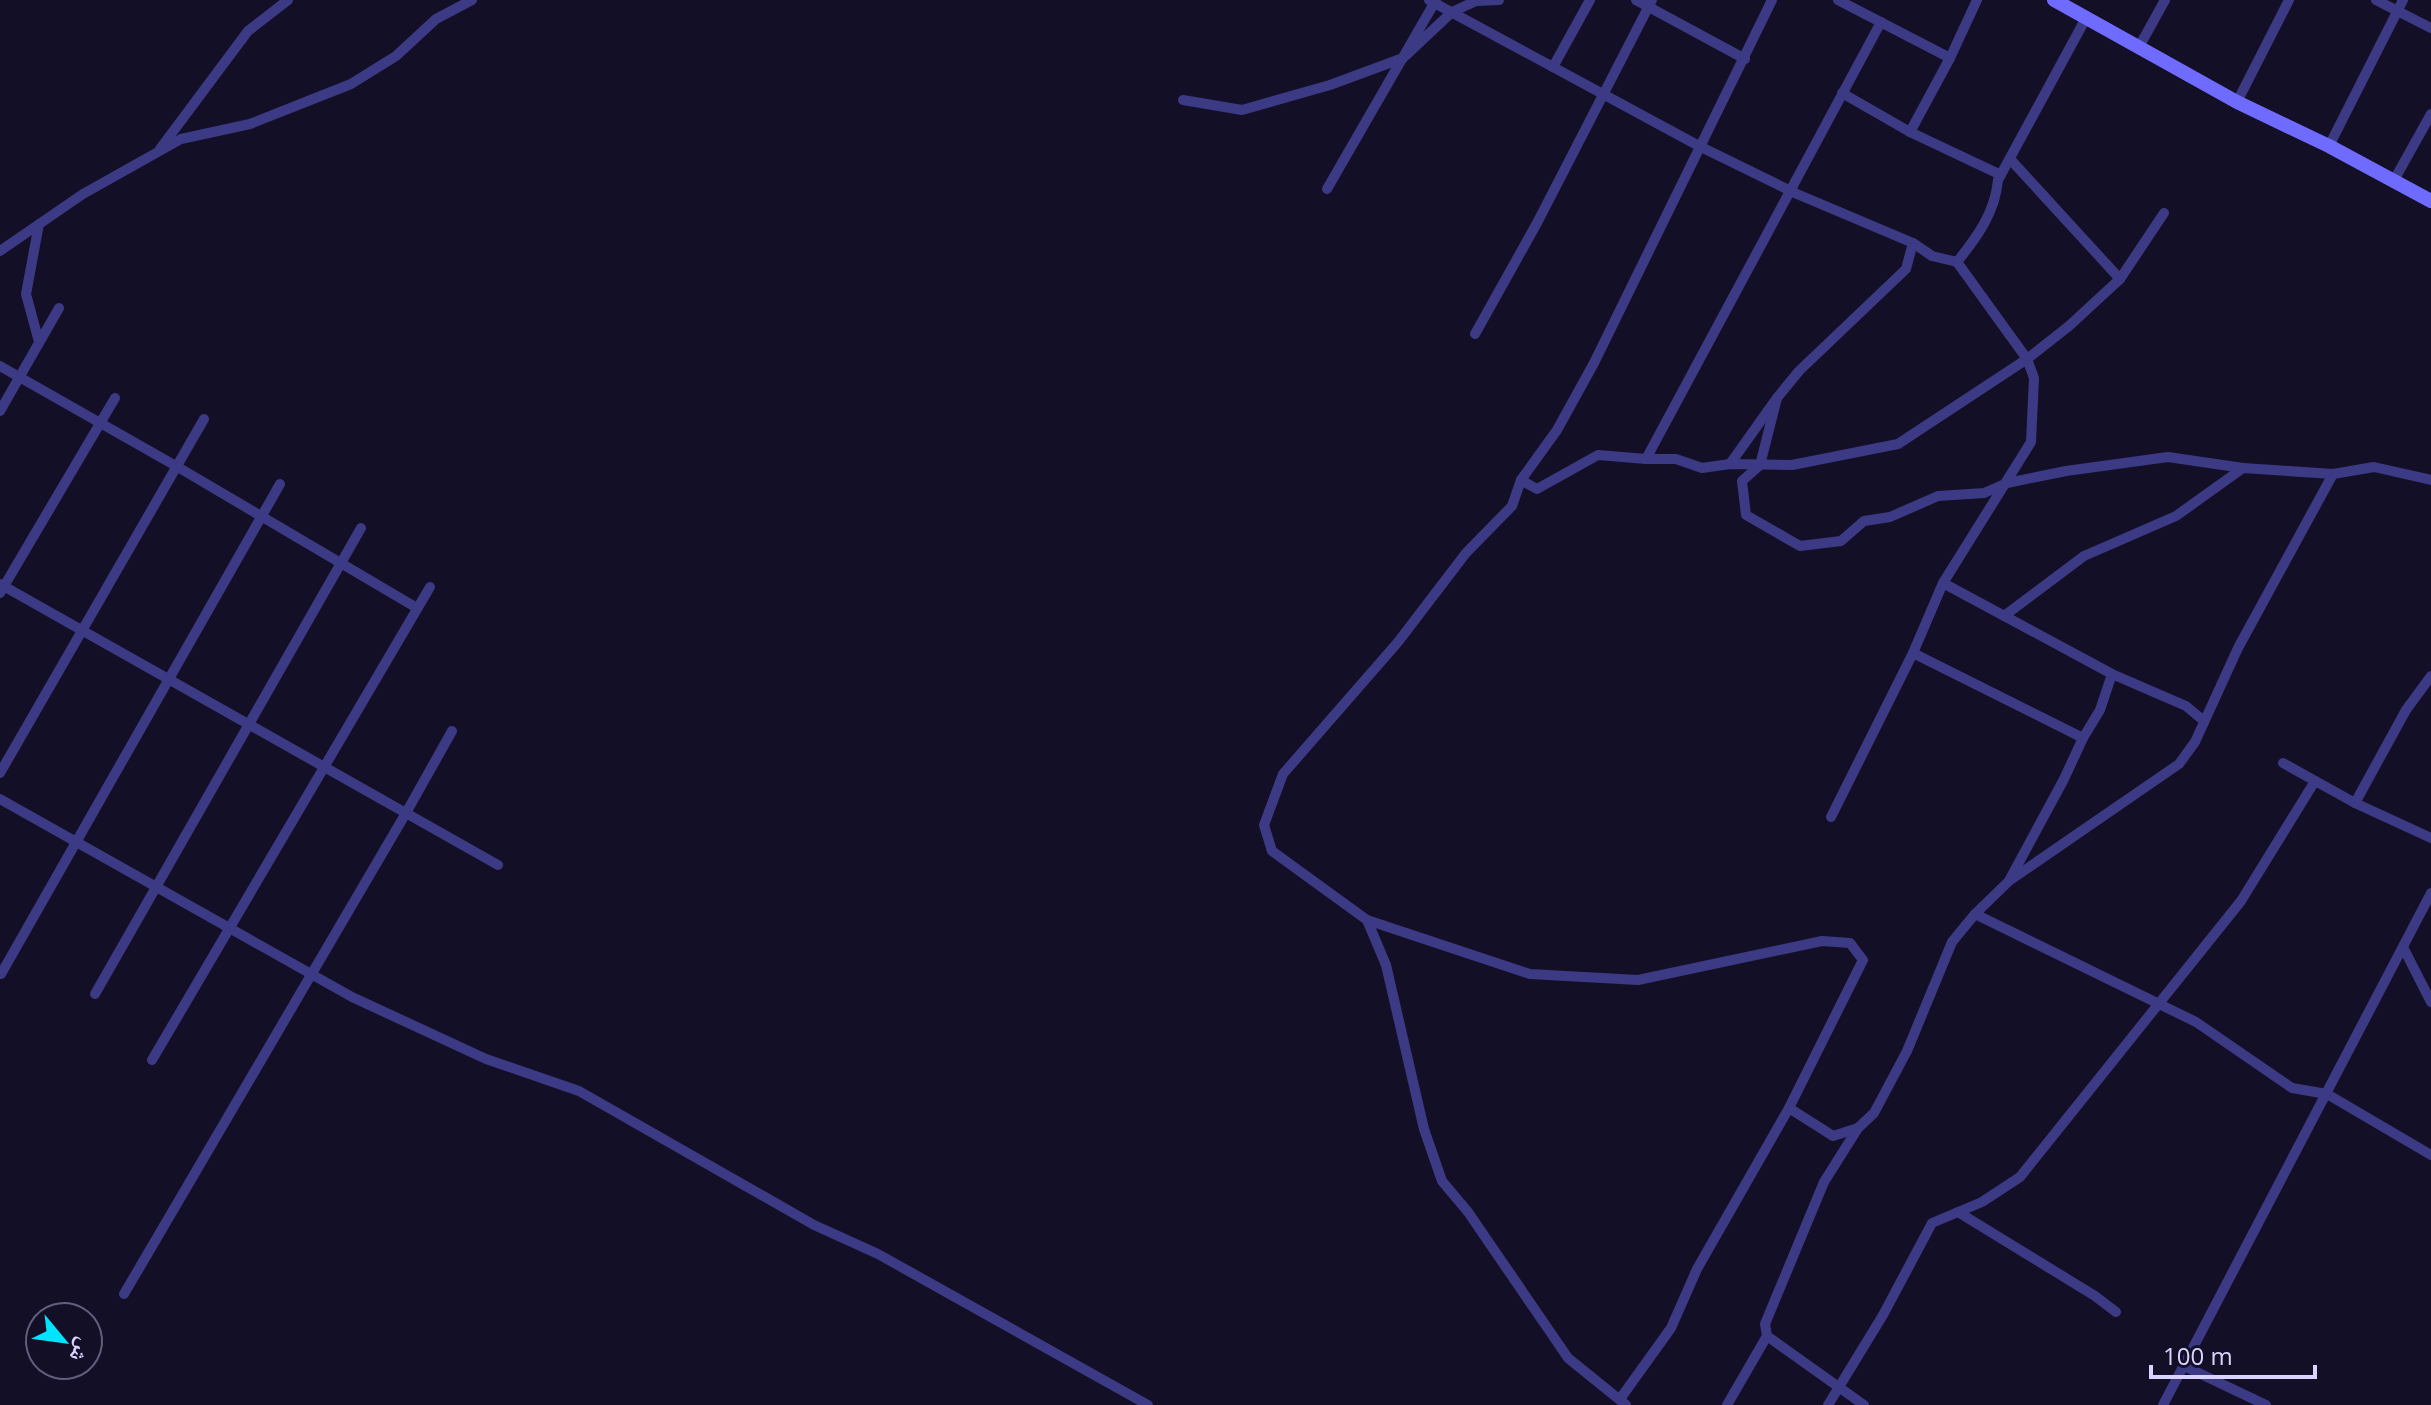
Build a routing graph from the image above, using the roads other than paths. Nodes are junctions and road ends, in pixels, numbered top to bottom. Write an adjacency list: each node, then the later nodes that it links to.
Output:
1 (288, 0): 34 (street)
2 (472, 0): 34 (street)
3 (1499, 0): 17 (street)
4 (1590, 0): 25 (street)
5 (1636, 0): 15 (street)
6 (1772, 0): 24 (street)
7 (1838, 0): 19 (street)
8 (1977, 0): 23 (street)
9 (2054, 0): 18 (main road)
10 (2165, 0): 21 (street)
11 (2376, 0): 16 (street)
12 (2403, 0): 16 (street)
13 (1433, 1): 17 (street); 22 (street)
14 (2286, 1): 29 (street)
15 (1651, 3): 24 (street); 27 (street)
16 (2397, 11): 20 (street); 33 (street)
17 (1452, 12): 22 (street); 25 (street)
18 (2086, 18): 21 (main road); 35 (street)
19 (1881, 22): 23 (street); 26 (street)
20 (2431, 28)
21 (2139, 47): 29 (main road)
22 (1403, 58): 28 (street); 38 (street)
23 (1950, 58): 31 (street)
24 (1745, 59): 32 (street)
25 (1553, 67): 27 (street)
26 (1842, 93): 31 (street); 39 (street)
27 (1604, 94): 32 (street); 48 (street)
28 (1183, 100)
29 (2237, 102): 33 (main road)
30 (2431, 114): 37 (street)
31 (1910, 132): 36 (street)
32 (1699, 146): 39 (street); 64 (street)
33 (2329, 146): 37 (main road)
34 (157, 153): 42 (street)
35 (2010, 159): 36 (street); 46 (street)
36 (2001, 175): 45 (street)
37 (2393, 182): 40 (main road)
38 (1327, 189)
39 (1789, 190): 43 (street); 58 (street)
40 (2431, 201)
41 (2164, 213): 46 (street)
42 (39, 224): 44 (street); 49 (street)
43 (1913, 243): 45 (street); 54 (street)
44 (0, 251)
45 (1957, 262): 50 (street)
46 (2120, 279): 50 (street)
47 (59, 308): 49 (street)
48 (1475, 334)
49 (39, 342): 52 (street)
50 (2027, 359): 60 (street); 66 (street)
51 (0, 366): 52 (street)
52 (19, 377): 55 (street); 57 (street)
53 (115, 398): 57 (street)
54 (1777, 398): 59 (street); 60 (street)
55 (0, 411)
56 (204, 419): 61 (street)
57 (100, 423): 61 (street); 73 (street)
58 (1646, 459): 59 (street); 64 (street)
59 (1730, 464): 60 (street)
60 (1760, 465): 66 (street)
61 (176, 466): 68 (street); 76 (street)
62 (2243, 468): 63 (street); 66 (street); 75 (street)
63 (2333, 474): 65 (street); 81 (street)
64 (1521, 480): 100 (street)
65 (2431, 480)
66 (2007, 483): 71 (street)
67 (280, 484): 68 (street)
68 (262, 516): 70 (street); 80 (street)
69 (361, 528): 70 (street)
70 (342, 563): 74 (street); 82 (street)
71 (1943, 583): 75 (street); 77 (street)
72 (430, 587): 74 (street)
73 (1, 588): 76 (street)
74 (417, 608): 86 (street)
75 (2004, 616): 78 (street)
76 (82, 630): 80 (street); 87 (street)
77 (1913, 653): 84 (street); 92 (street)
78 (2112, 674): 81 (street); 84 (street)
79 (2431, 676): 90 (street)
80 (169, 679): 82 (street); 94 (street)
81 (2204, 721): 96 (street)
82 (249, 724): 86 (street); 97 (street)
83 (452, 731): 91 (street)
84 (2083, 738): 96 (street)
85 (2283, 763): 88 (street)
86 (325, 767): 91 (street); 101 (street)
87 (0, 773)
88 (2315, 781): 90 (street); 106 (street)
89 (0, 799): 94 (street)
90 (2355, 803): 93 (street)
91 (406, 813): 95 (street); 104 (street)
92 (1831, 817)
93 (2431, 838)
94 (76, 842): 97 (street); 103 (street)
95 (498, 865)
96 (2009, 881): 99 (street)
97 (156, 887): 101 (street); 105 (street)
98 (2431, 893): 102 (street)
99 (1975, 914): 106 (street); 111 (street)
100 (1367, 920): 110 (street); 119 (street)
101 (228, 928): 104 (street); 108 (street)
102 (2404, 949): 107 (street); 109 (street)
103 (1, 974)
104 (312, 975): 114 (street); 120 (street)
105 (95, 994)
106 (2159, 1002): 109 (street); 113 (street)
107 (2431, 1002)
108 (152, 1060)
109 (2327, 1094): 112 (street); 117 (street)
110 (1789, 1108): 111 (street); 119 (street)
111 (1858, 1128): 116 (street)
112 (2431, 1155)
113 (1958, 1212): 115 (street); 118 (street)
114 (124, 1294)
115 (2116, 1312)
116 (1767, 1336): 118 (street); 121 (street)
117 (2184, 1366): 124 (street); 125 (street)
118 (1838, 1388): 122 (street); 123 (street)
119 (1623, 1402)
120 (1148, 1405)
121 (1727, 1405)
122 (1828, 1405)
123 (1864, 1405)
124 (2163, 1405)
125 (2266, 1405)

